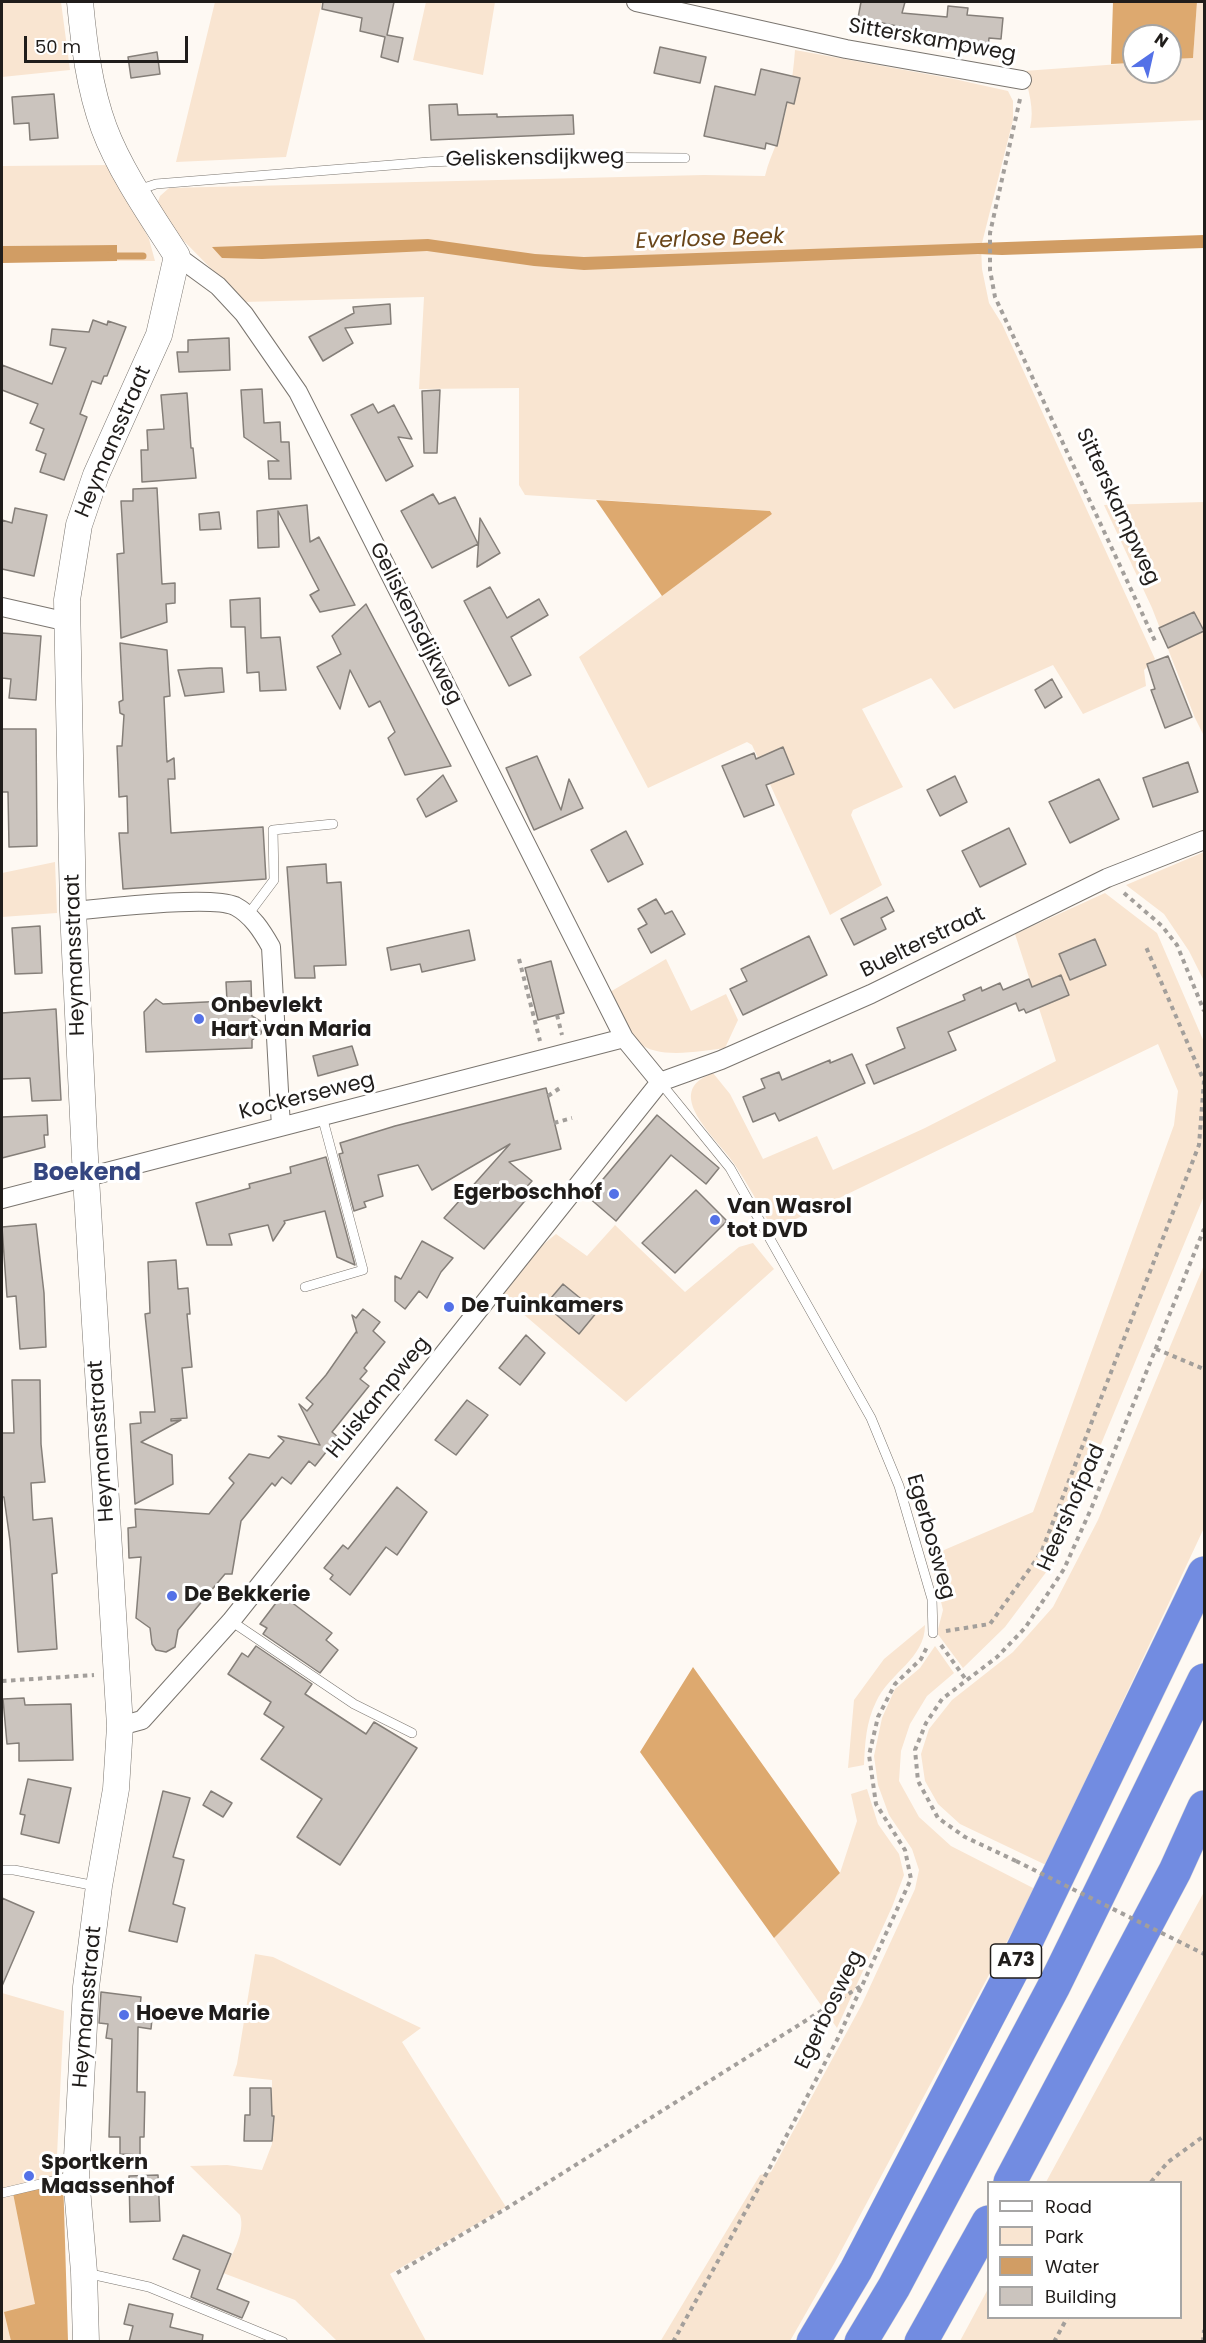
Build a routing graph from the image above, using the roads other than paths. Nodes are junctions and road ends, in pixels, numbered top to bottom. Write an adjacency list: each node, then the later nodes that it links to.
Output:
1 (80, 2): 5 (street, Geliskensdijkweg)
2 (636, 2): 3 (street, Sitterskampweg)
3 (1022, 80)
4 (685, 158): 5 (lane, Geliskensdijkweg)
5 (135, 190): 6 (street, Geliskensdijkweg)
6 (177, 256): 8 (street, Heymansstraat); 13 (street, Geliskensdijkweg)
7 (2, 607): 8 (street)
8 (68, 622): 11 (street, Heymansstraat)
9 (333, 824): 12 (lane)
10 (1204, 840): 14 (street, Buelterstraat)
11 (73, 911): 12 (street); 17 (street, Heymansstraat)
12 (247, 916): 16 (street)
13 (624, 1038): 14 (street, Geliskensdijkweg); 15 (street, Kockerseweg)
14 (660, 1082): 21 (street, Huiskampweg); 22 (lane, Egerbosweg)
15 (322, 1116): 16 (street, Kockerseweg); 19 (lane)
16 (281, 1127): 17 (street, Kockerseweg)
17 (86, 1178): 18 (street, Kockerseweg); 24 (street, Heymansstraat)
18 (2, 1199)
19 (304, 1287)
20 (1204, 1573): 38 (highway, A73)
21 (231, 1621): 24 (street, Huiskampweg); 25 (lane)
22 (933, 1633)
23 (1204, 1680): 39 (highway, A73)
24 (120, 1726): 30 (street, Heymansstraat)
25 (412, 1733)
26 (1204, 1807): 29 (highway)
27 (1204, 1827): 29 (highway)
28 (2, 1870): 30 (lane)
29 (1175, 1871): 32 (highway)
30 (99, 1886): 31 (street, Heymansstraat)
31 (76, 2176): 33 (lane); 35 (street, Heymansstraat)
32 (1012, 2181)
33 (2, 2193)
34 (987, 2225): 40 (highway)
35 (84, 2272): 36 (street, Heymansstraat); 37 (lane)
36 (86, 2342)
37 (283, 2342)
38 (813, 2342)
39 (861, 2342)
40 (921, 2342)

